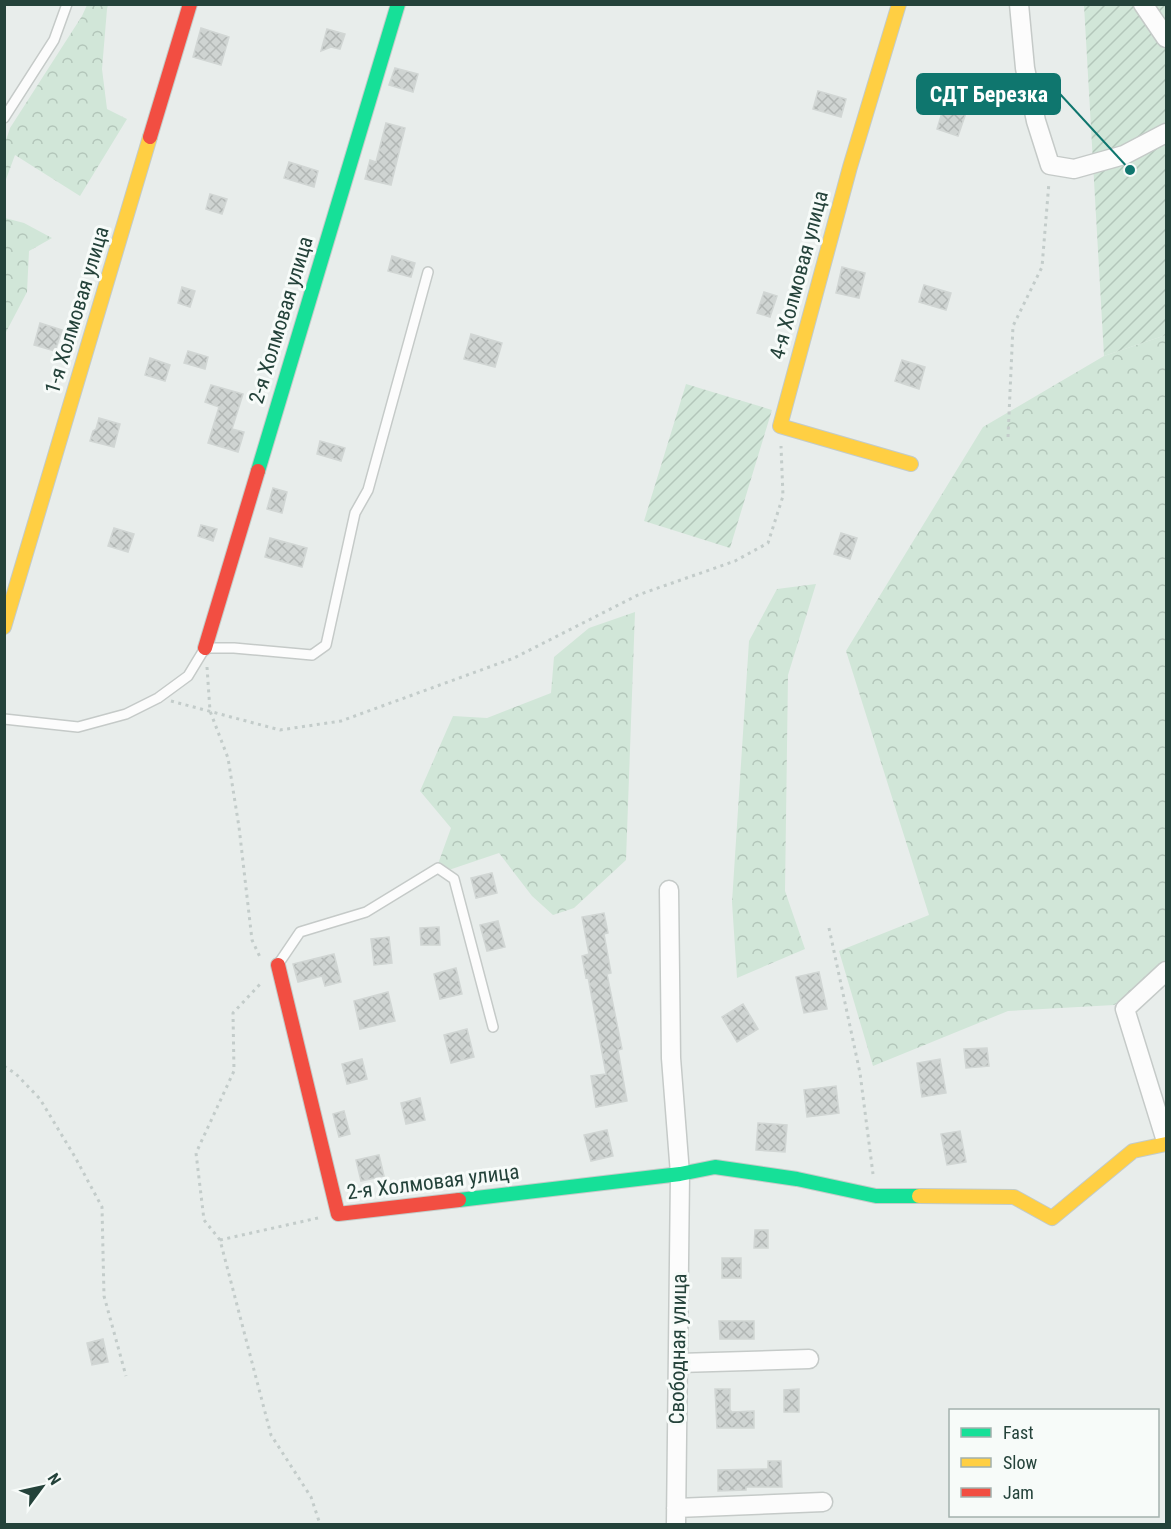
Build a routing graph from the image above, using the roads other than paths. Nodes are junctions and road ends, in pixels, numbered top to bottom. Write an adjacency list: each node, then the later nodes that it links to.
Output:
1 (67, 4): 8 (lane)
2 (190, 4): 12 (street, 1-я Холмовая улица)
3 (398, 4): 13 (street, 2-я Холмовая улица)
4 (899, 4): 11 (street, 4-я Холмовая улица)
5 (1019, 4): 9 (street)
6 (1143, 4): 7 (street)
7 (1167, 38)
8 (4, 118)
9 (1167, 134)
10 (428, 272): 13 (lane)
11 (911, 464)
12 (4, 627)
13 (205, 648): 14 (lane)
14 (4, 719)
15 (669, 890): 20 (street, Свободная улица)
16 (278, 965): 18 (lane); 20 (street, 2-я Холмовая улица)
17 (1167, 971): 19 (street)
18 (493, 1027)
19 (1167, 1142): 20 (street, 2-я Холмовая улица)
20 (680, 1174): 22 (street, Свободная улица)
21 (809, 1359): 22 (street)
22 (679, 1363): 24 (street, Свободная улица)
23 (823, 1502): 24 (street)
24 (676, 1516)

